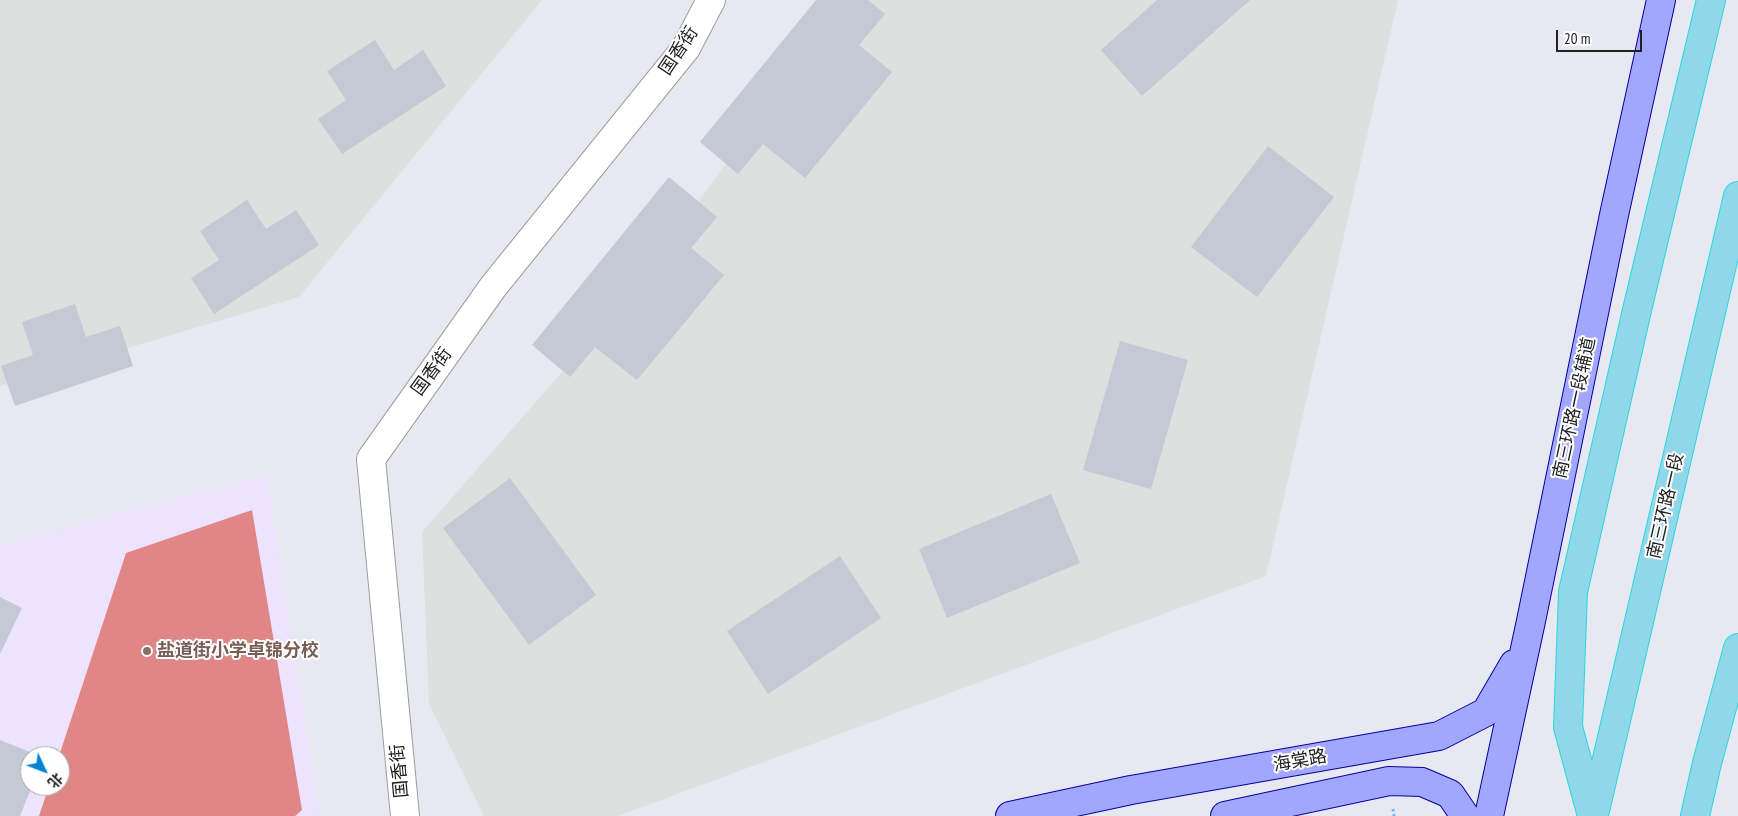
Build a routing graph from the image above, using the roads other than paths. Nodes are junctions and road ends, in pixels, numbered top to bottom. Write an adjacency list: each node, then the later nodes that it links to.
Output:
1 (711, 0): 7 (street, 国香街)
2 (1661, 0): 5 (main road, 南三环路一段辅道)
3 (1711, 0): 12 (highway)
4 (1738, 196): 12 (highway, 南三环路一段)
5 (1531, 621): 8 (main road, 海棠路); 11 (main road, 南三环路一段辅道)
6 (1738, 648): 13 (highway)
7 (405, 816)
8 (1010, 816)
9 (1226, 816): 10 (main road)
10 (1464, 816)
11 (1489, 816)
12 (1593, 816)
13 (1695, 816)

